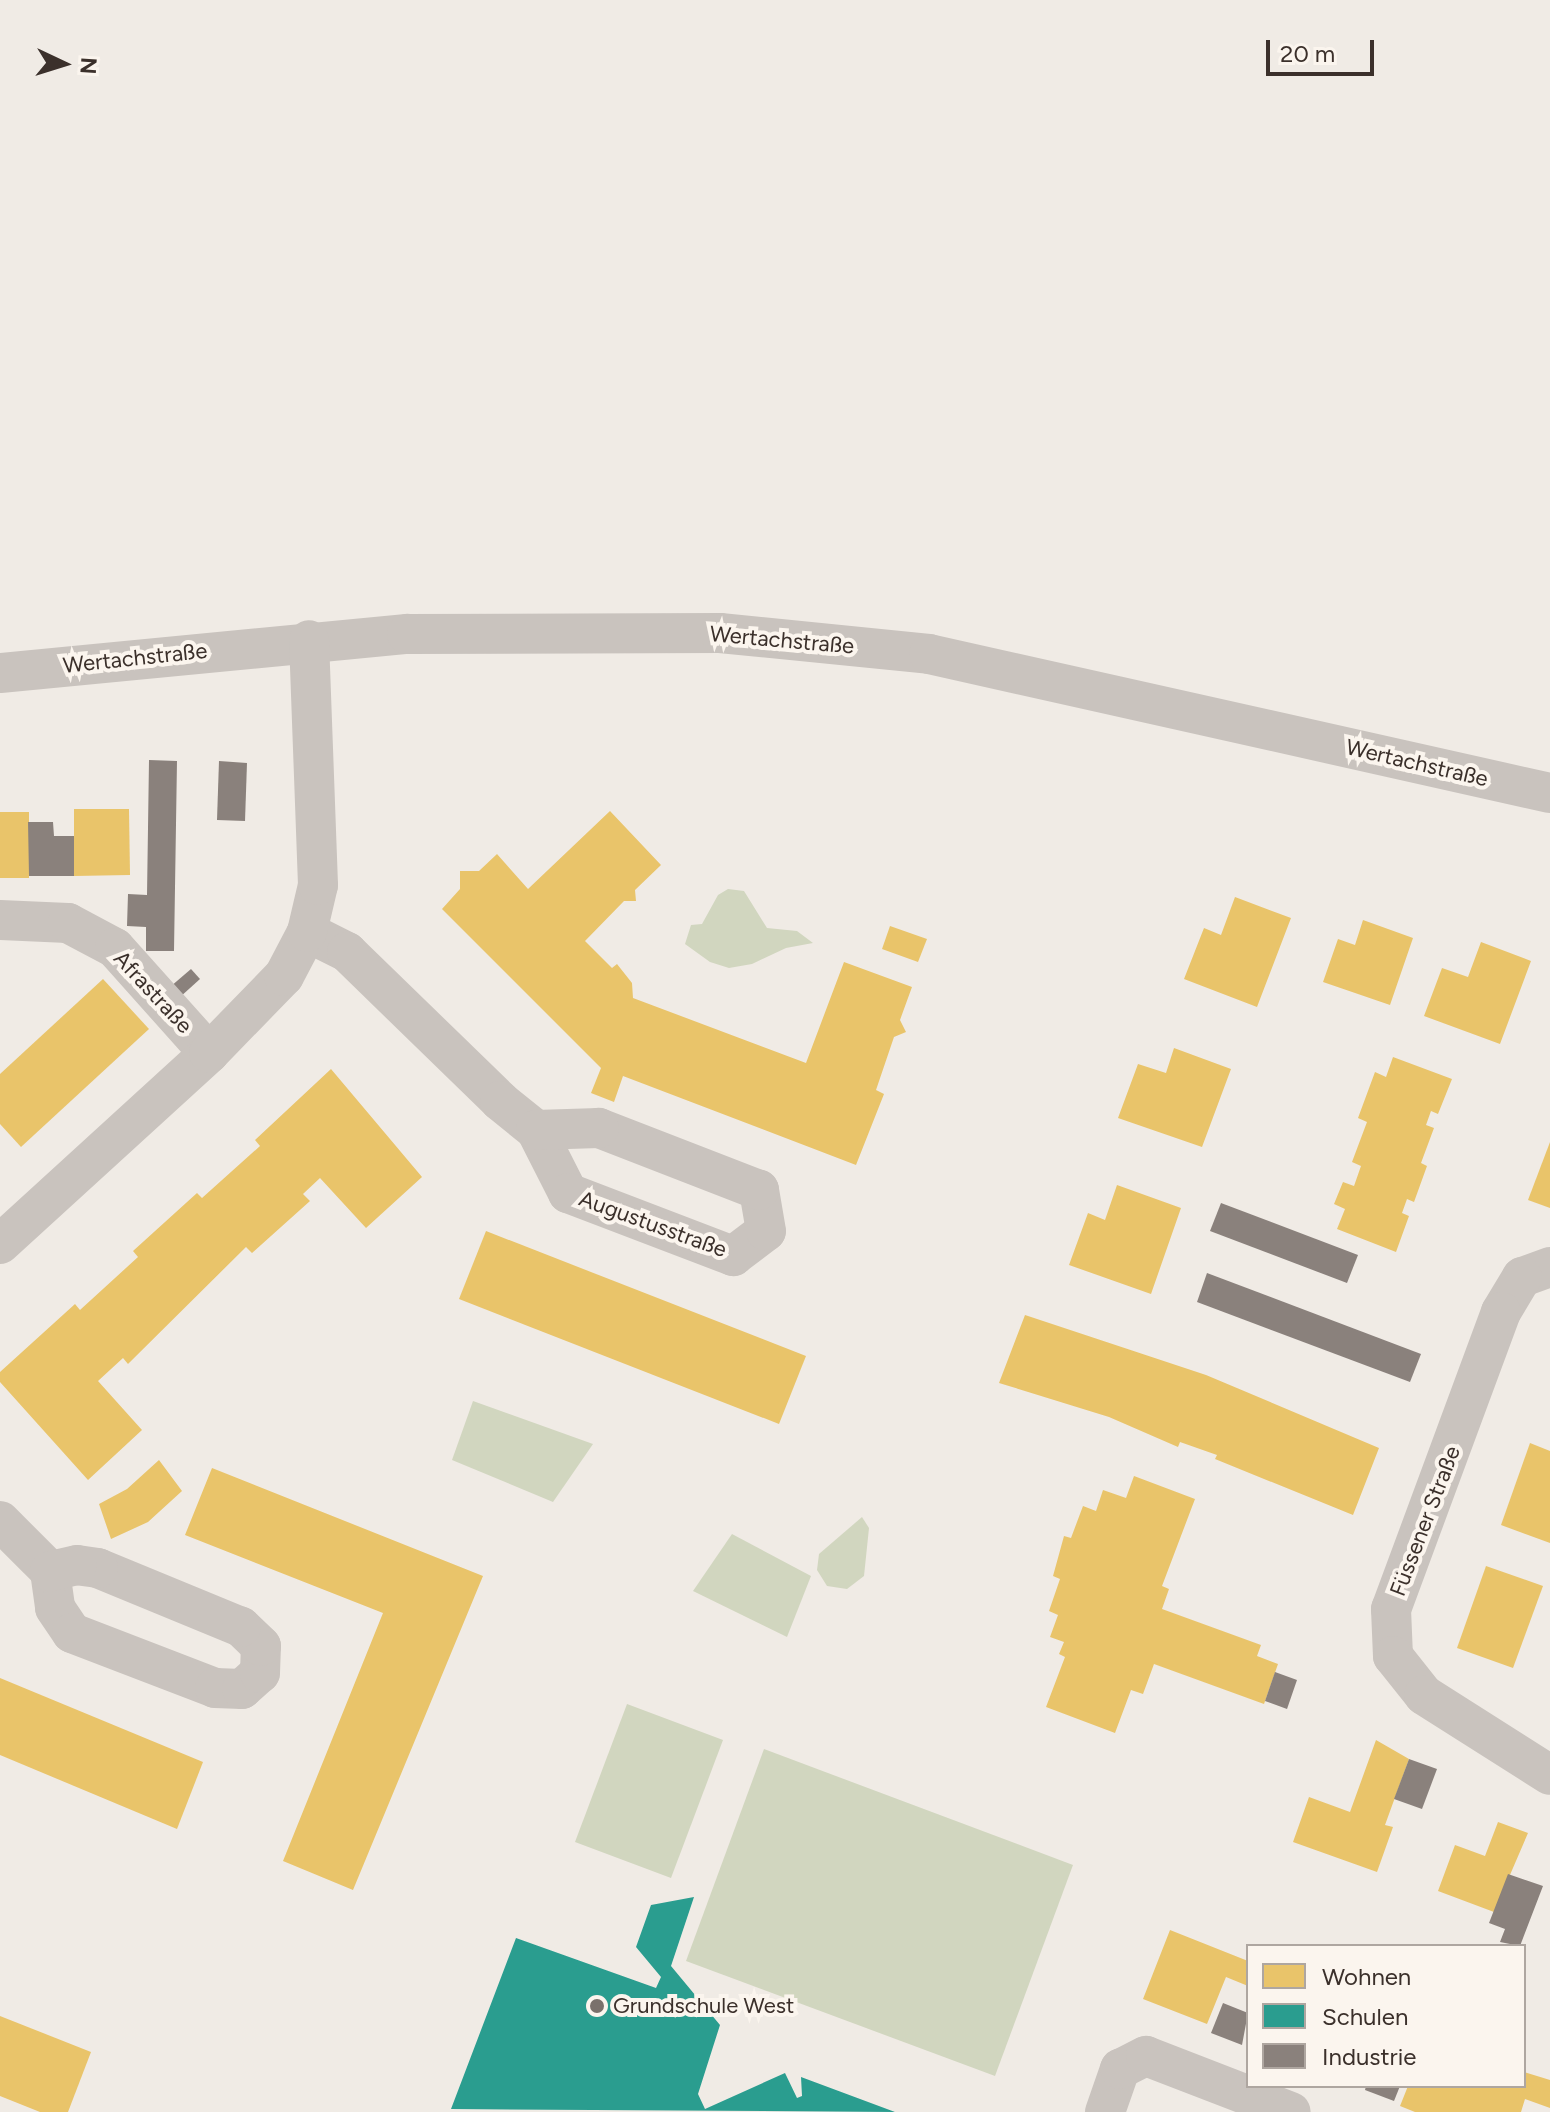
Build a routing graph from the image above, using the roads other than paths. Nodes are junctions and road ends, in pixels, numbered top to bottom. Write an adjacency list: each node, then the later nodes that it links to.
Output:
1 (309, 640): 2 (street, Wertachstraße); 3 (street, Wertachstraße); 5 (street)
2 (0, 673)
3 (1550, 793)
4 (0, 920): 6 (street, Afrastraße)
5 (307, 932): 6 (street); 7 (street, Augustusstraße)
6 (209, 1053): 8 (street)
7 (536, 1130): 7 (street, Augustusstraße)
8 (0, 1244)
9 (1550, 1267): 12 (street, Füssener Straße)
10 (0, 1521): 11 (street)
11 (50, 1571): 11 (street)
12 (1550, 1775)
13 (1105, 2112): 14 (street)
14 (1291, 2112)

